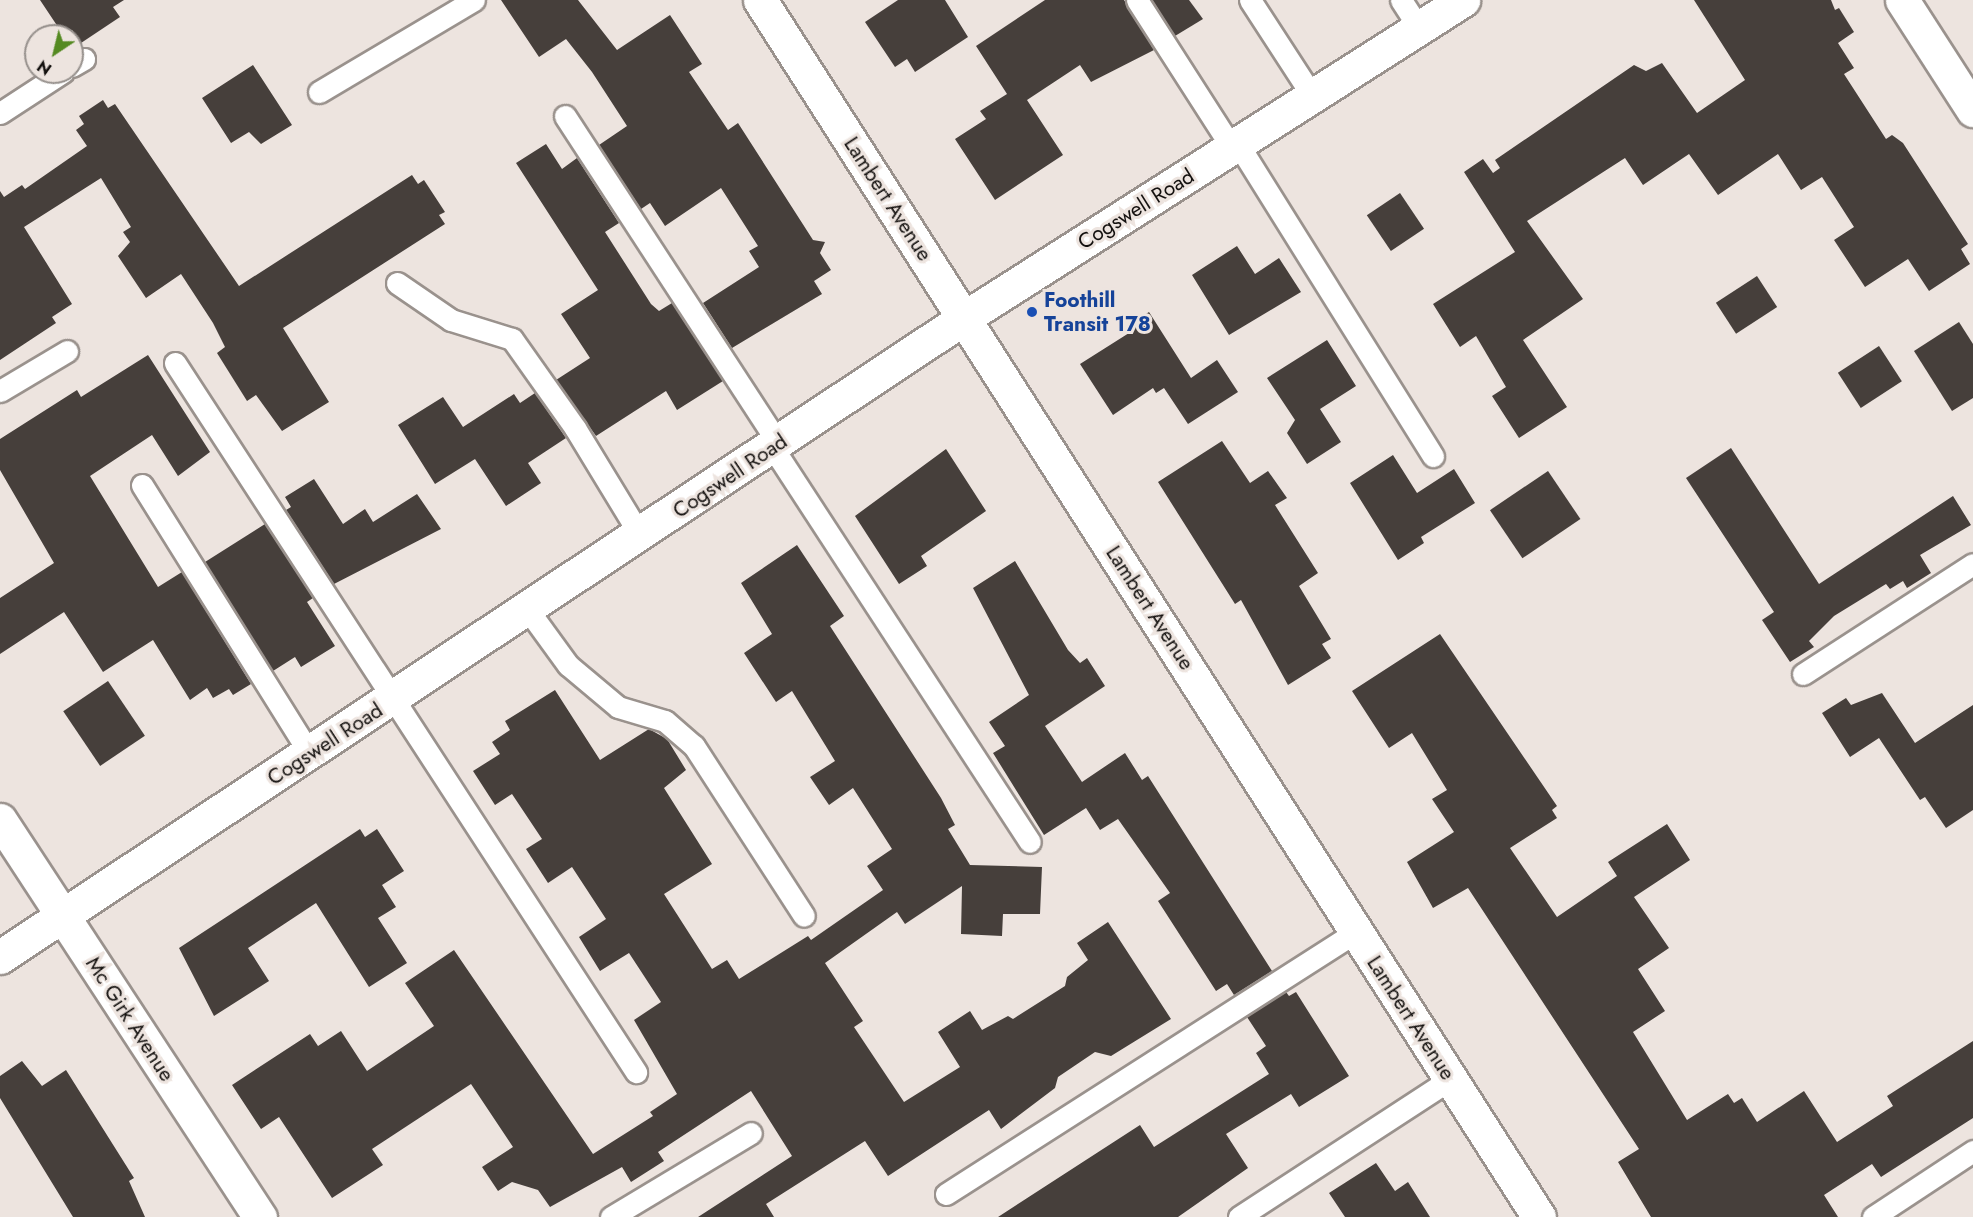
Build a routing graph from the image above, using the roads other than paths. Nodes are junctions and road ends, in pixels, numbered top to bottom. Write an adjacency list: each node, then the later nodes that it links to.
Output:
1 (474, 0): 10 (lane)
2 (760, 0): 17 (street, Lambert Avenue)
3 (1137, 0): 15 (lane)
4 (1250, 0): 11 (lane)
5 (1401, 0): 8 (lane)
6 (1463, 0): 8 (street, Cogswell Road)
7 (1902, 0): 12 (street)
8 (1420, 29): 11 (street, Cogswell Road)
9 (45, 84): 13 (lane)
10 (319, 92)
11 (1313, 96): 15 (street, Cogswell Road)
12 (1973, 110)
13 (0, 113)
14 (565, 116): 21 (lane)
15 (1235, 146): 17 (street, Cogswell Road); 22 (lane)
16 (397, 283): 24 (lane)
17 (964, 318): 21 (street, Cogswell Road); 34 (street, Lambert Avenue)
18 (67, 351): 20 (lane)
19 (175, 363): 28 (lane)
20 (0, 391)
21 (776, 446): 24 (street, Cogswell Road); 31 (lane)
22 (1432, 456)
23 (142, 485): 29 (lane)
24 (640, 536): 26 (street, Cogswell Road)
25 (1973, 564): 27 (lane)
26 (528, 610): 28 (street, Cogswell Road); 33 (lane)
27 (1803, 674)
28 (394, 698): 29 (street, Cogswell Road); 36 (lane)
29 (309, 754): 32 (street, Cogswell Road)
30 (0, 820): 32 (street, Mc Girk Avenue)
31 (1030, 842)
32 (63, 916): 35 (street, Cogswell Road); 42 (street, Mc Girk Avenue)
33 (804, 916)
34 (1356, 932): 37 (street, Lambert Avenue); 40 (lane)
35 (0, 957)
36 (636, 1072)
37 (1451, 1079): 41 (street, Lambert Avenue); 44 (lane)
38 (751, 1133): 43 (lane)
39 (1973, 1150): 45 (lane)
40 (946, 1194)
41 (1530, 1214)
42 (260, 1217)
43 (611, 1217)
44 (1239, 1217)
45 (1873, 1217)

